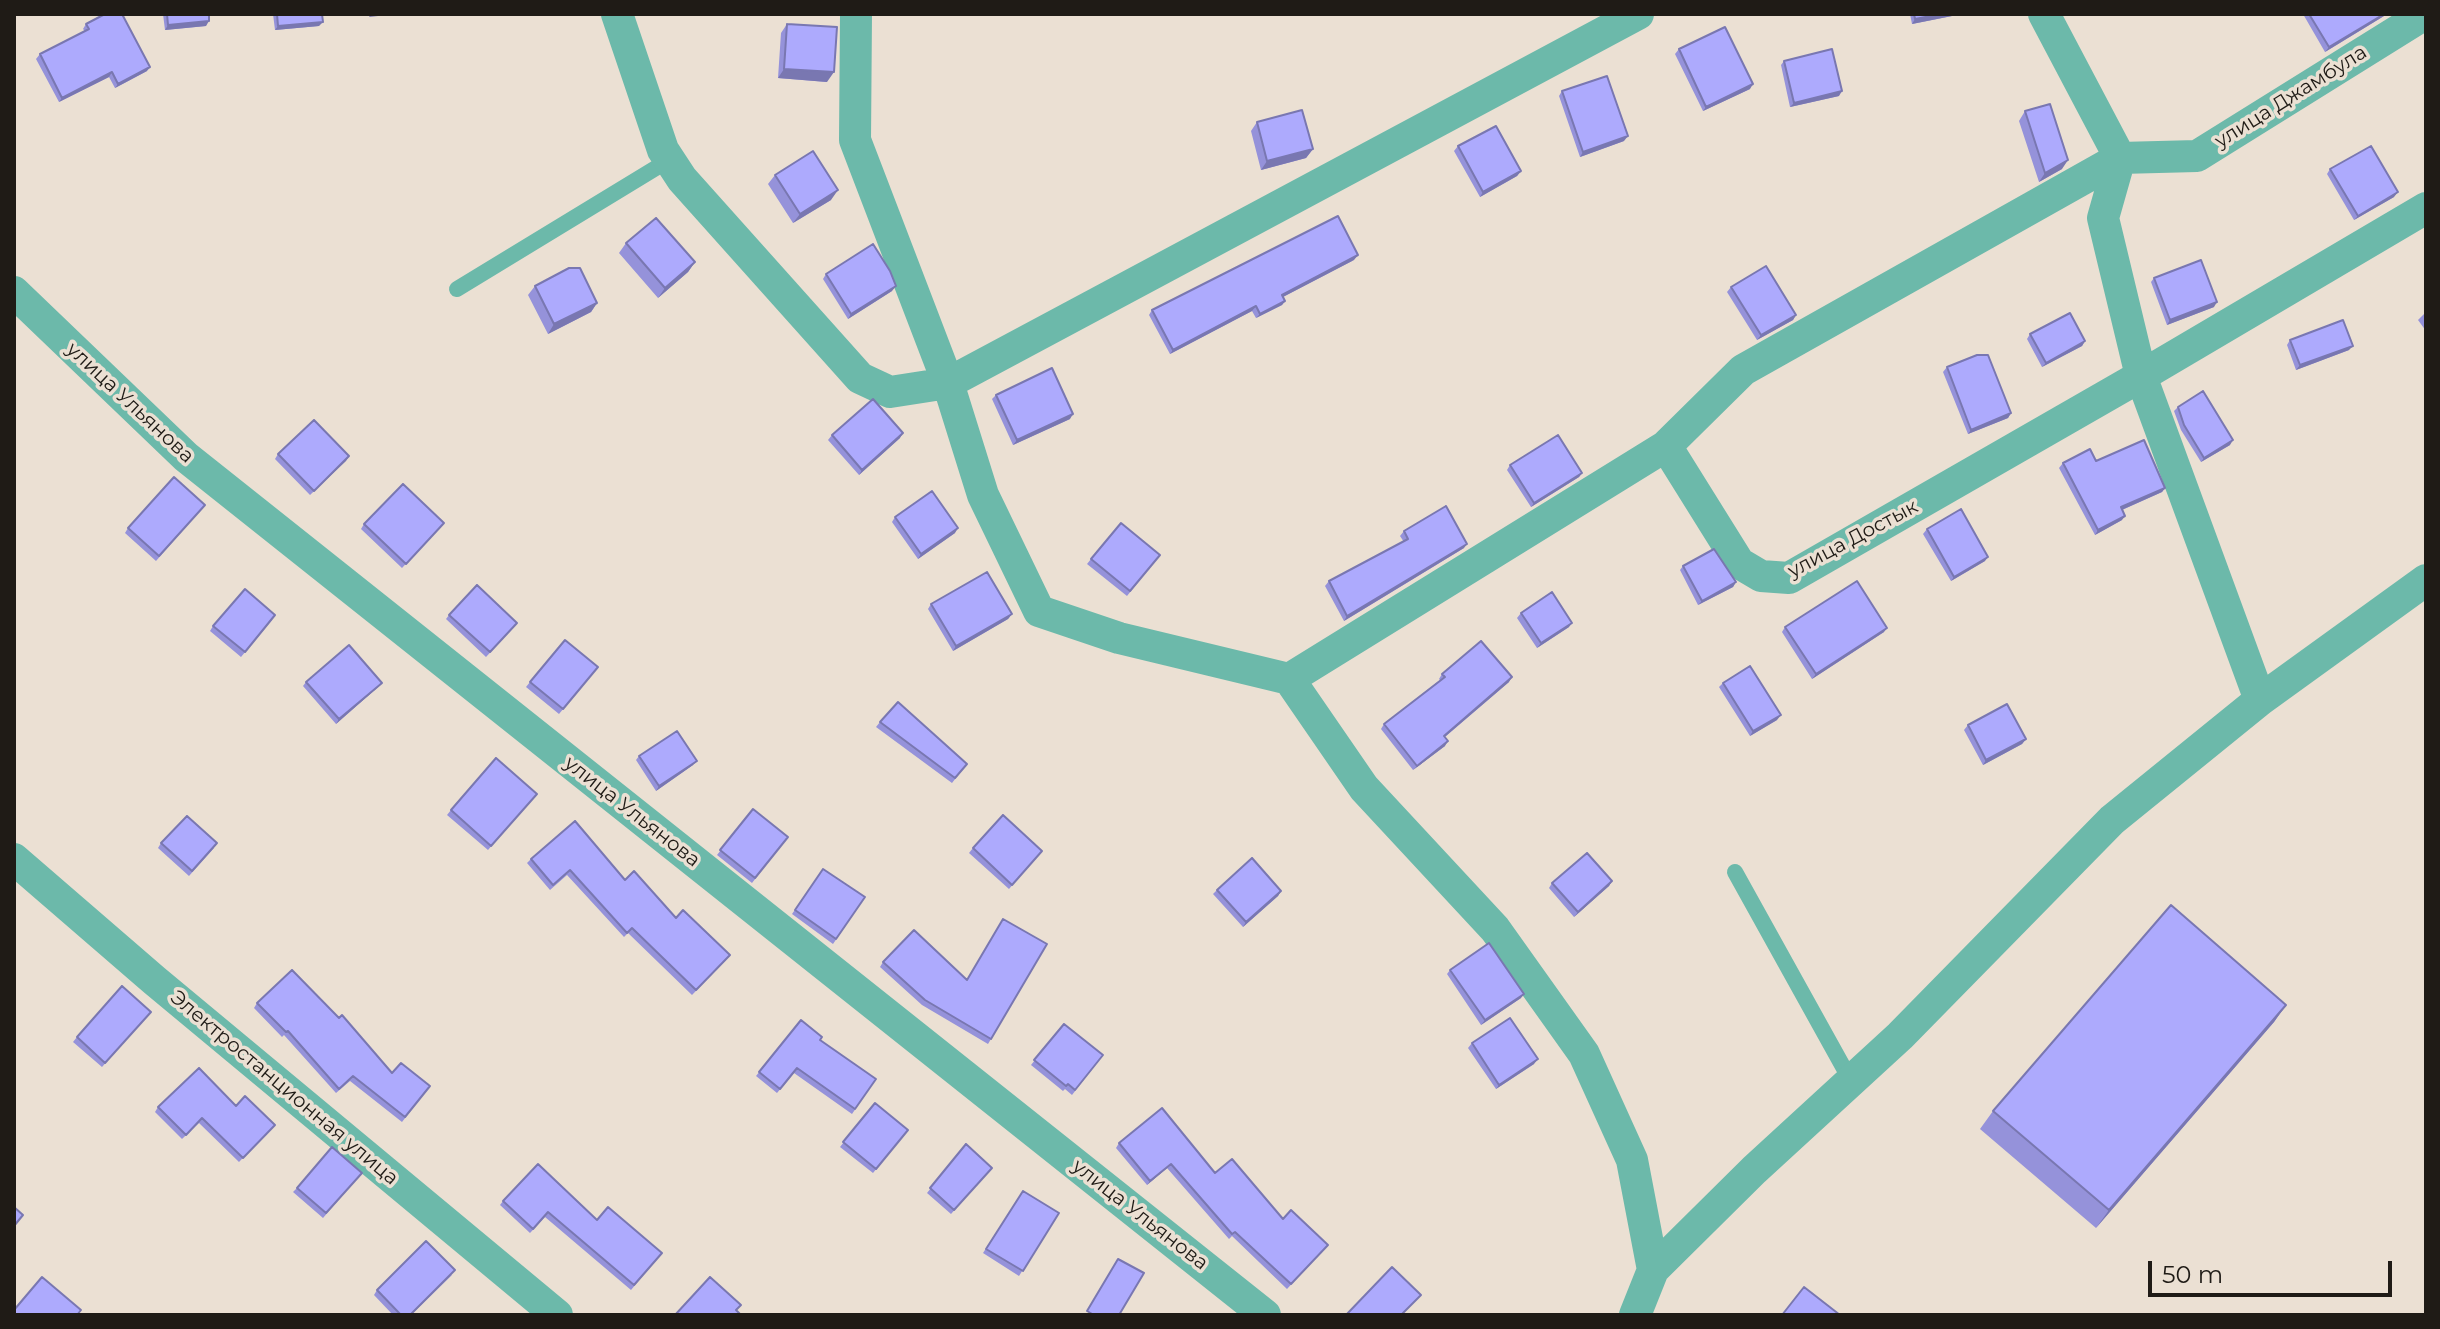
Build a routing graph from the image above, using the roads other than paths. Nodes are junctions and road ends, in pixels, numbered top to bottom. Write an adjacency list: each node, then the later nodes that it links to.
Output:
1 (617, 14): 7 (street)
2 (856, 14): 12 (street)
3 (1638, 14): 12 (street)
4 (2044, 14): 6 (street)
5 (2425, 14): 6 (street, улица Джамбула)
6 (2120, 158): 11 (street); 13 (street)
7 (669, 160): 9 (lane); 12 (street)
8 (2426, 208): 11 (street, улица Достык)
9 (457, 289)
10 (14, 292): 22 (street, улица Ульянова)
11 (2141, 376): 13 (street, улица Достык); 16 (street)
12 (948, 383): 15 (street)
13 (1666, 446): 15 (street)
14 (2426, 580): 16 (street)
15 (1289, 679): 20 (street)
16 (2260, 700): 19 (street)
17 (14, 859): 21 (street, Электростанционная улица)
18 (1735, 872): 19 (lane)
19 (1851, 1081): 20 (street)
20 (1653, 1270): 23 (street)
21 (557, 1315)
22 (1265, 1315)
23 (1635, 1315)

